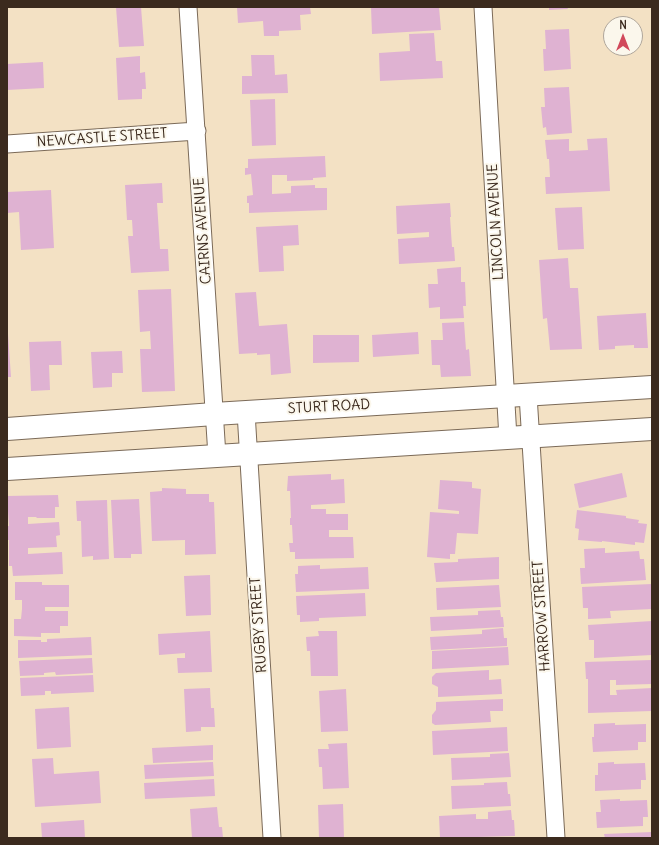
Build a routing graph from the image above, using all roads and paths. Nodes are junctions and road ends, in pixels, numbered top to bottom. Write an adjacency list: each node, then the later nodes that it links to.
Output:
1 (188, 7): 3 (street, CAIRNS AVENUE)
2 (483, 7): 7 (street, LINCOLN AVENUE)
3 (197, 131): 4 (street, NEWCASTLE STREET); 9 (street, CAIRNS AVENUE)
4 (7, 144)
5 (652, 387): 6 (main road, STURT ROAD)
6 (528, 395): 7 (main road, STURT ROAD); 12 (street, HARROW STREET)
7 (506, 397): 8 (main road, STURT ROAD); 13 (street, LINCOLN AVENUE)
8 (246, 412): 9 (main road, STURT ROAD); 14 (street, RUGBY STREET)
9 (214, 414): 10 (main road, STURT ROAD); 15 (street, CAIRNS AVENUE)
10 (7, 429)
11 (652, 429): 12 (main road)
12 (531, 436): 13 (main road); 18 (street, HARROW STREET)
13 (508, 438): 14 (main road)
14 (248, 453): 15 (main road); 17 (street, RUGBY STREET)
15 (216, 456): 16 (main road)
16 (7, 469)
17 (272, 838)
18 (556, 838)

